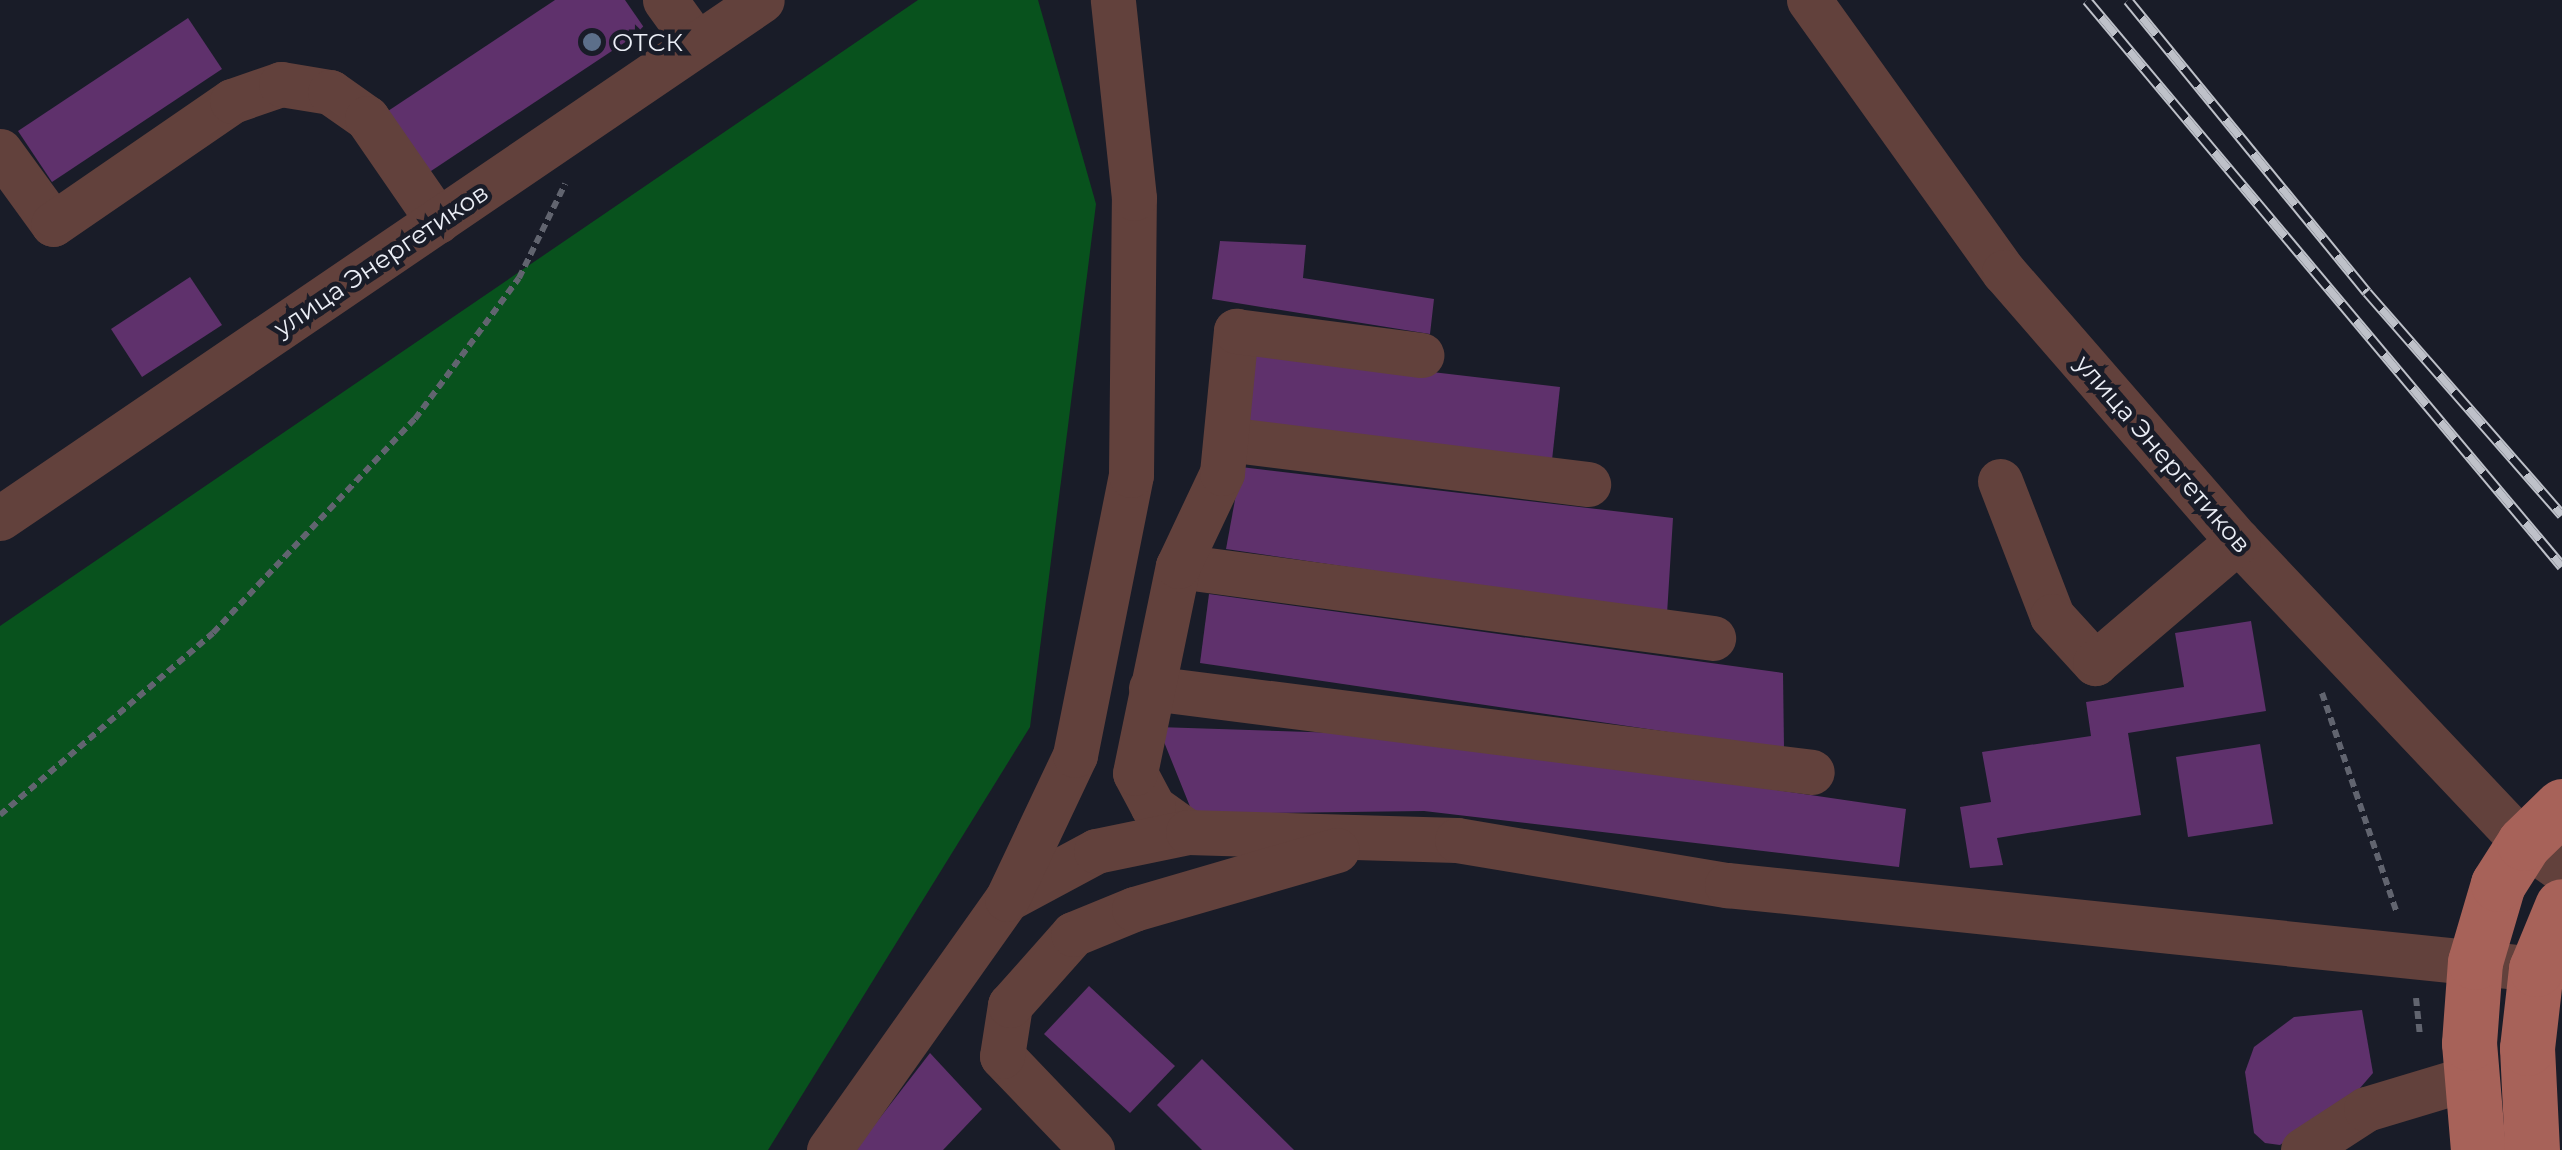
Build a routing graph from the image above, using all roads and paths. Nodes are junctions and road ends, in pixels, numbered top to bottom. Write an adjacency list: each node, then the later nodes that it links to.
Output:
1 (665, 0): 5 (street)
2 (762, 0): 5 (street, улица Энергетиков)
3 (1113, 0): 25 (street)
4 (1809, 0): 14 (street, улица Энергетиков)
5 (696, 43): 8 (street, улица Энергетиков)
6 (0, 151): 8 (street)
7 (574, 168): 21 (path)
8 (438, 221): 13 (street, улица Энергетиков)
9 (1421, 355): 10 (street)
10 (1226, 440): 12 (street); 15 (street)
11 (2000, 481): 14 (street)
12 (1588, 484)
13 (0, 518)
14 (2238, 541): 24 (street, улица Энергетиков)
15 (1178, 566): 16 (street); 18 (street)
16 (1713, 638)
17 (2318, 683): 27 (path)
18 (1151, 688): 19 (street); 22 (street)
19 (1812, 772)
20 (2562, 806): 24 (main road)
21 (0, 815)
22 (1188, 832): 23 (street); 25 (street)
23 (1377, 838): 27 (street); 32 (street)
24 (2543, 857): 28 (main road)
25 (1007, 899): 31 (street)
26 (2562, 906): 29 (main road)
27 (2410, 953): 28 (street); 30 (path)
28 (2474, 962): 29 (street); 30 (main road)
29 (2536, 969): 35 (main road)
30 (2449, 1082): 33 (street); 34 (main road)
31 (830, 1150)
32 (1092, 1150)
33 (2302, 1150)
34 (2478, 1150)
35 (2532, 1150)

